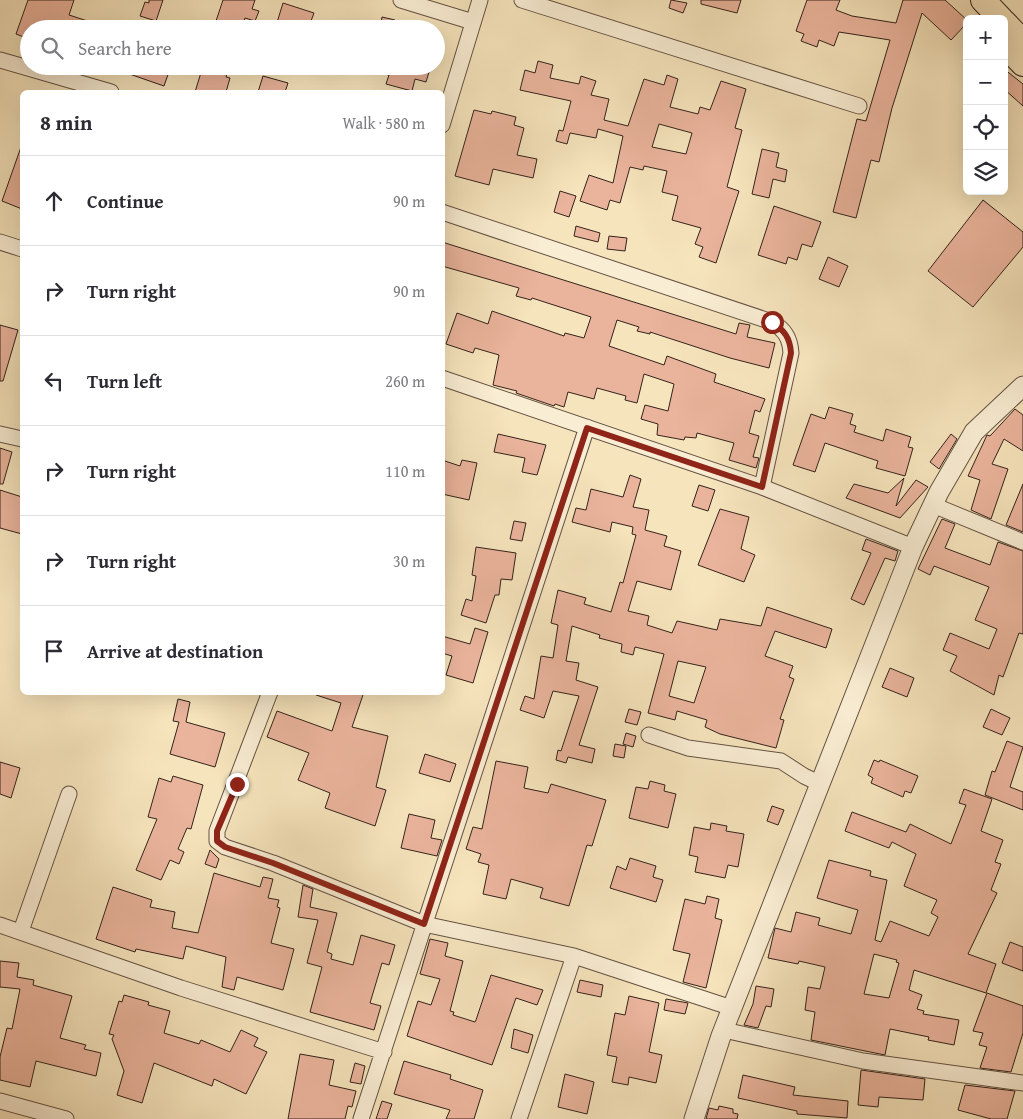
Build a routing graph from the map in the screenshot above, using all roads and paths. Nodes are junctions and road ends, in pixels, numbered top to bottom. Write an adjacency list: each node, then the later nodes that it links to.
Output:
1 (401, 0): 8 (street)
2 (480, 0): 8 (street)
3 (522, 0): 17 (street)
4 (965, 0): 6 (main road)
5 (983, 0): 7 (main road)
6 (978, 15)
7 (997, 15)
8 (474, 22): 18 (street)
9 (1008, 26): 10 (main road)
10 (1023, 42)
11 (1008, 48): 13 (main road)
12 (0, 60): 14 (street)
13 (1023, 64)
14 (20, 66)
15 (52, 75): 16 (street)
16 (104, 90)
17 (859, 106)
18 (445, 116)
19 (445, 213): 27 (street)
20 (0, 242): 21 (street)
21 (20, 248)
22 (445, 379): 24 (street)
23 (1023, 386): 28 (street)
24 (587, 428): 27 (street); 35 (street)
25 (0, 434): 26 (street)
26 (20, 439)
27 (762, 487): 30 (street)
28 (933, 504): 29 (street); 30 (street)
29 (1023, 542)
30 (914, 547): 33 (street)
31 (269, 695): 35 (street)
32 (650, 736): 33 (street)
33 (821, 784): 39 (street)
34 (69, 794): 37 (street)
35 (424, 924): 38 (street); 41 (street)
36 (0, 925): 37 (street)
37 (21, 931): 41 (street)
38 (574, 956): 39 (street); 46 (street)
39 (732, 1008): 40 (street)
40 (724, 1030): 42 (street); 47 (street)
41 (384, 1052): 45 (street)
42 (1023, 1083)
43 (0, 1101): 44 (street)
44 (66, 1119)
45 (361, 1119)
46 (520, 1119)
47 (694, 1119)

